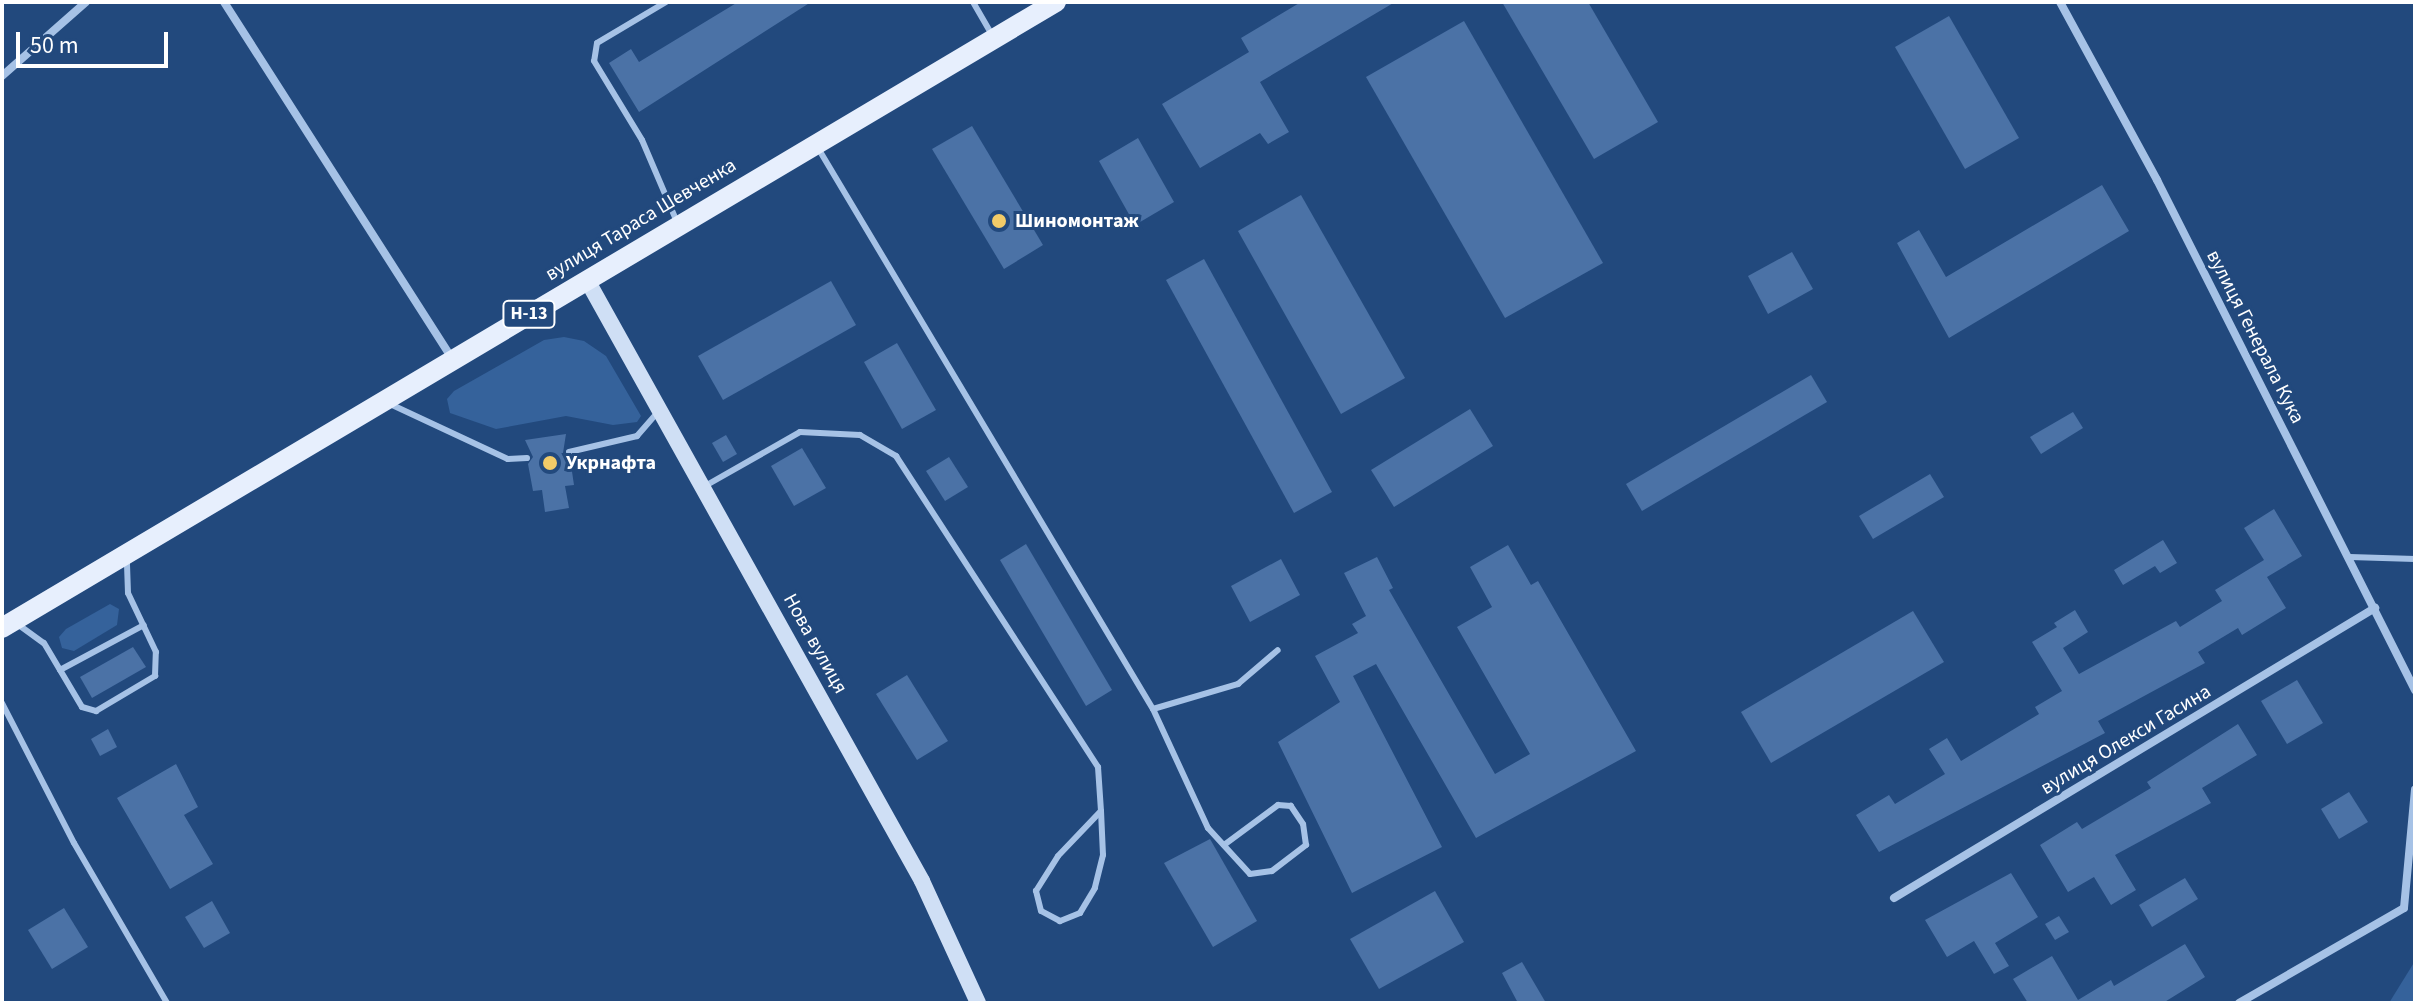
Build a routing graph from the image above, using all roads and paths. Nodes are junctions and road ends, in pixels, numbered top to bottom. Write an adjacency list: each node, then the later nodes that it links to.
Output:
1 (86, 2): 8 (street)
2 (224, 2): 12 (street)
3 (666, 2): 10 (lane)
4 (973, 2): 7 (lane)
5 (1056, 2): 7 (main road, вулиця Тараса Шевченка / Н-13)
6 (2060, 2): 19 (street, вулиця Генерала Кука)
7 (995, 39): 9 (main road, вулиця Тараса Шевченка / Н-13)
8 (2, 76)
9 (816, 145): 10 (main road, вулиця Тараса Шевченка / Н-13); 28 (lane)
10 (678, 226): 11 (main road, вулиця Тараса Шевченка / Н-13)
11 (587, 280): 12 (main road, вулиця Тараса Шевченка / Н-13); 14 (street, Нова вулиця)
12 (452, 359): 13 (main road, вулиця Тараса Шевченка / Н-13)
13 (383, 400): 16 (lane); 18 (main road, вулиця Тараса Шевченка / Н-13)
14 (661, 409): 15 (lane); 17 (street, Нова вулиця)
15 (569, 452)
16 (527, 458)
17 (705, 486): 30 (lane); 34 (street, Нова вулиця)
18 (126, 553): 22 (main road, вулиця Тараса Шевченка / Н-13); 23 (lane)
19 (2350, 557): 20 (lane); 21 (street, вулиця Генерала Кука)
20 (2415, 559)
21 (2375, 608): 26 (street, вулиця Генерала Кука); 32 (street, вулиця Олекси Гасина)
22 (7, 624): 25 (lane)
23 (144, 625): 25 (lane); 25 (lane)
24 (1278, 650): 28 (lane)
25 (60, 670)
26 (2415, 690)
27 (2, 703): 33 (lane)
28 (1153, 709): 31 (lane)
29 (2415, 790): 35 (street)
30 (1101, 811): 30 (lane)
31 (1224, 845): 31 (lane)
32 (1894, 898)
33 (167, 1003)
34 (978, 1003)
35 (2239, 1003)

